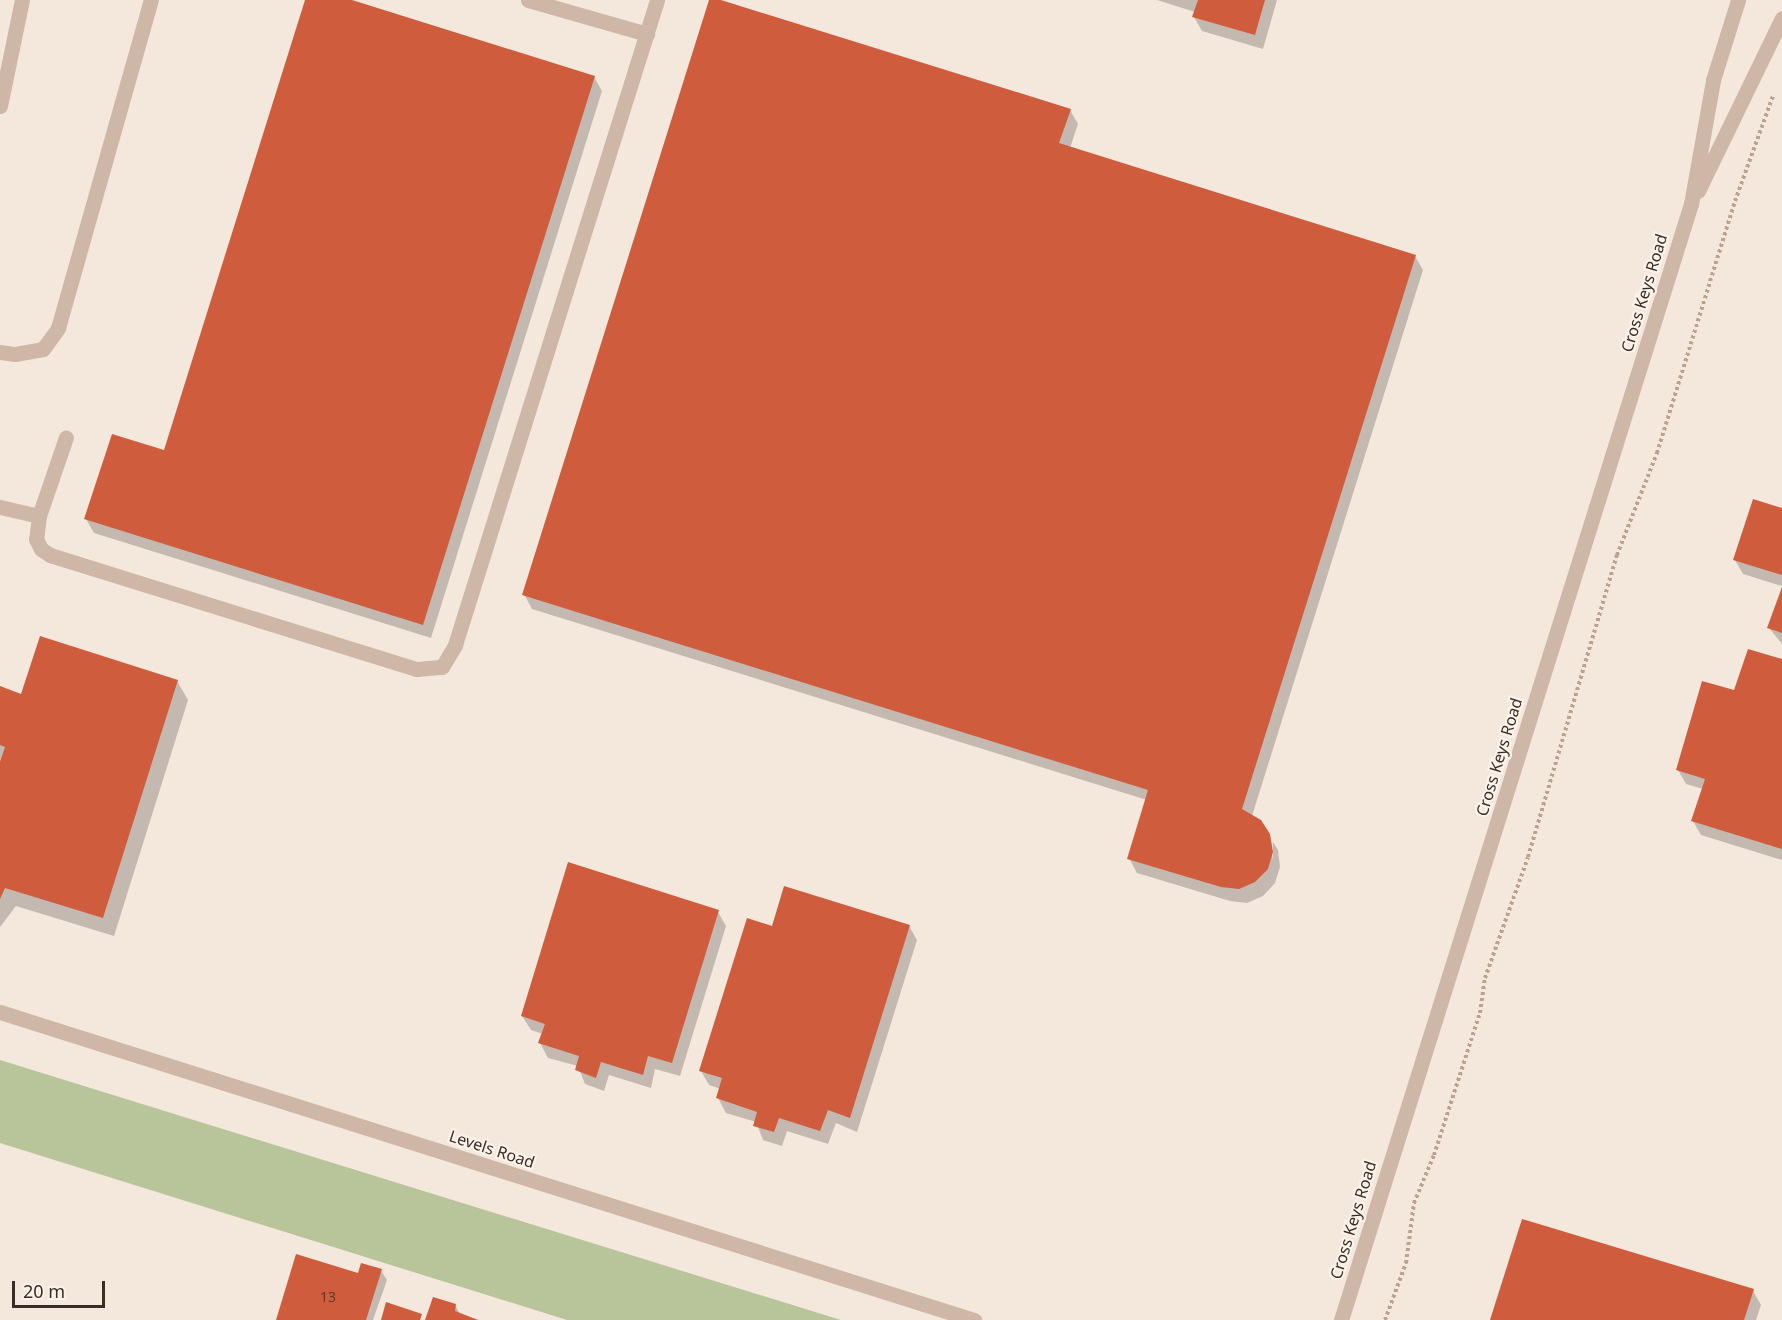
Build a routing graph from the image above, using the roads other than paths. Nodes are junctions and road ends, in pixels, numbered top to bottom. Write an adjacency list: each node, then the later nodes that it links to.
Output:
1 (22, 0): 8 (street)
2 (151, 0): 10 (street)
3 (528, 0): 7 (street)
4 (657, 0): 7 (street)
5 (1738, 0): 9 (street, Cross Keys Road)
6 (1782, 18): 9 (street, Cross Keys Road)
7 (647, 34): 13 (street)
8 (0, 105)
9 (1691, 204): 16 (street, Cross Keys Road)
10 (0, 352)
11 (66, 437): 13 (street)
12 (0, 507): 13 (street)
13 (39, 516)
14 (0, 1012): 15 (street, Levels Road)
15 (974, 1320)
16 (1341, 1320)

